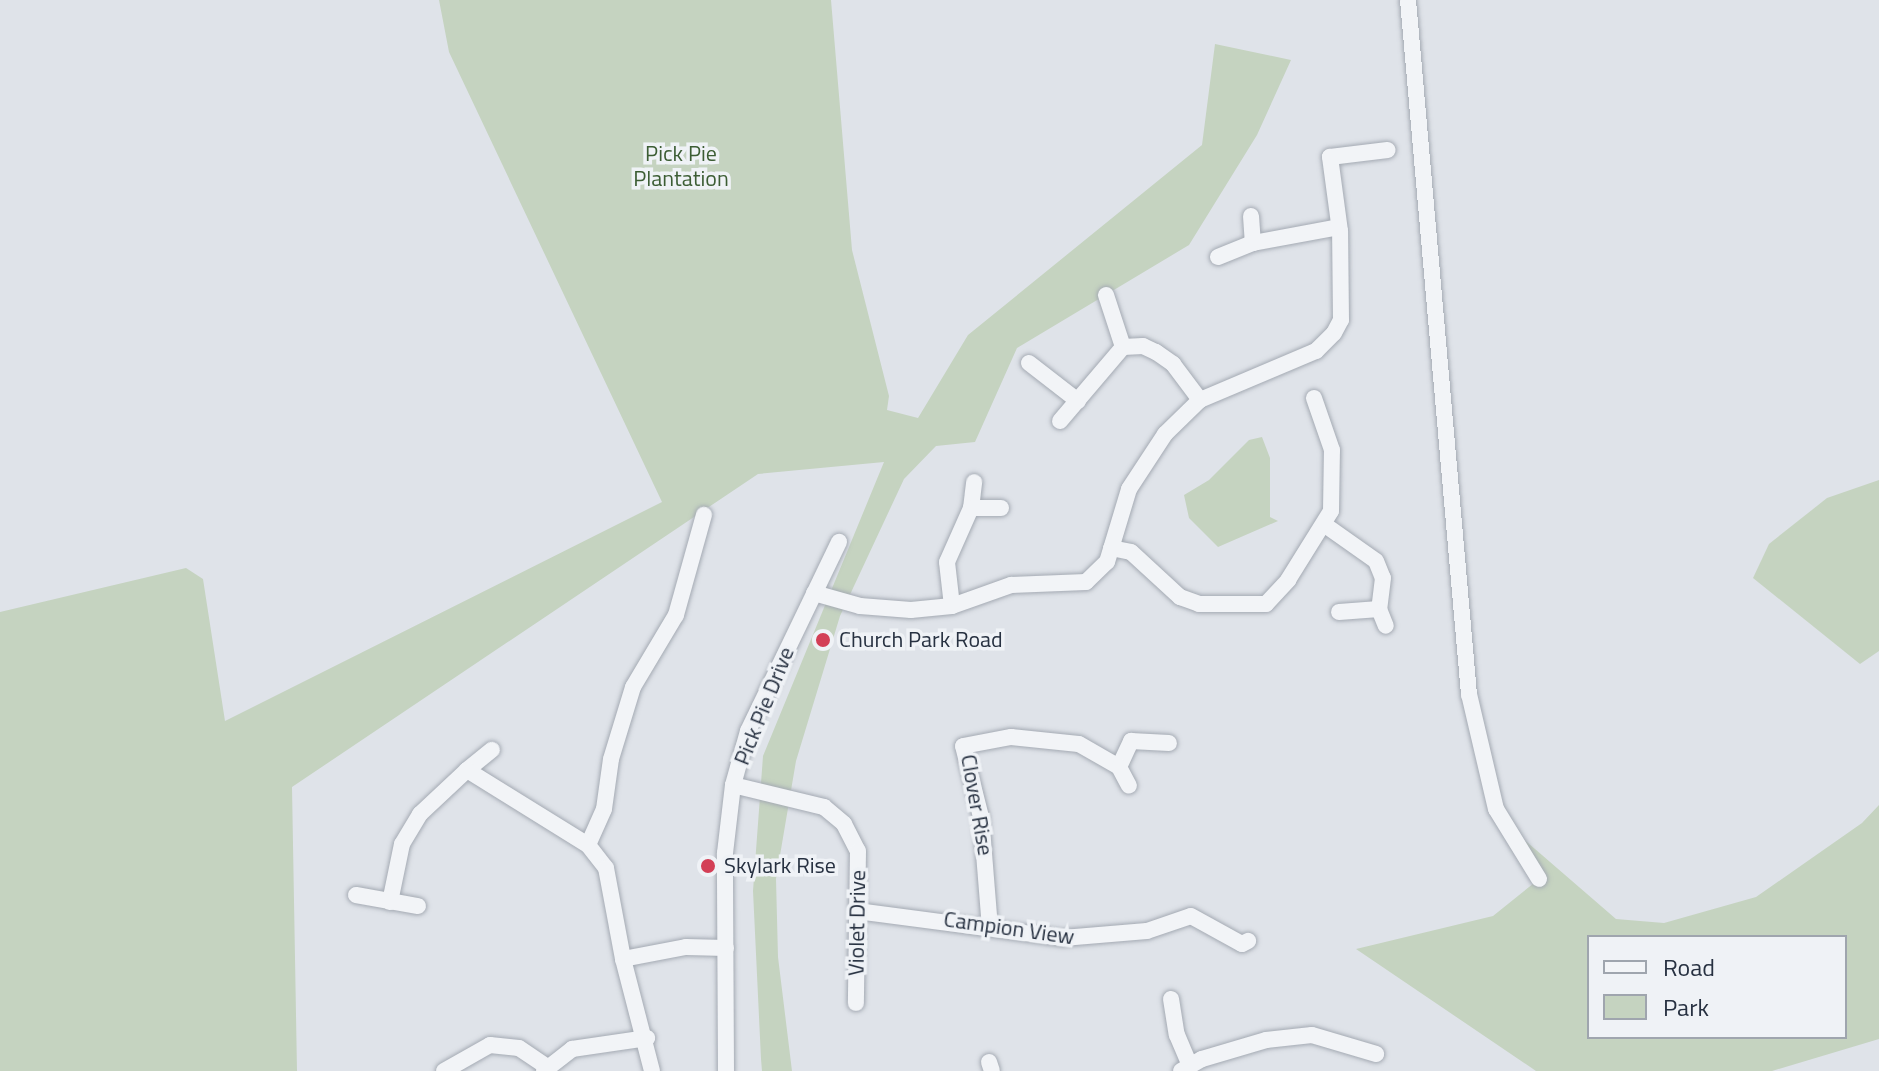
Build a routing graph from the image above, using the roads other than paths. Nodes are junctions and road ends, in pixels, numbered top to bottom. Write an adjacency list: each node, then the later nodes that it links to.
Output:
1 (1408, 0): 33 (street)
2 (1388, 150): 4 (street)
3 (1251, 216): 5 (street)
4 (1339, 227): 5 (street); 11 (street)
5 (1253, 243): 6 (street)
6 (1218, 257)
7 (1106, 295): 8 (street)
8 (1123, 347): 11 (street); 12 (street)
9 (1029, 363): 12 (street)
10 (1314, 398): 18 (street)
11 (1200, 400): 20 (street)
12 (1078, 401): 13 (street)
13 (1060, 421)
14 (974, 482): 15 (street)
15 (971, 508): 16 (street); 22 (street)
16 (1001, 508)
17 (704, 515): 32 (street)
18 (1325, 525): 20 (street); 23 (street)
19 (839, 542): 21 (street, Pick Pie Drive)
20 (1111, 548): 22 (street)
21 (814, 593): 22 (street); 30 (street, Pick Pie Drive)
22 (952, 606)
23 (1379, 609): 24 (street); 25 (street)
24 (1339, 612)
25 (1386, 626)
26 (1169, 743): 28 (street)
27 (492, 750): 29 (street)
28 (1119, 767): 31 (street); 38 (street, Clover Rise)
29 (467, 770): 32 (street); 35 (street)
30 (733, 785): 37 (street, Violet Drive); 40 (street, Pick Pie Drive)
31 (1129, 786)
32 (588, 845): 41 (street)
33 (1539, 879)
34 (356, 895): 35 (street)
35 (390, 902): 36 (street)
36 (418, 906)
37 (857, 911): 38 (street, Campion View); 43 (street, Violet Drive)
38 (990, 928): 39 (street, Campion View)
39 (1248, 941)
40 (726, 948): 41 (street); 50 (street, Pick Pie Drive)
41 (623, 959): 44 (street)
42 (1171, 999): 47 (street)
43 (856, 1003)
44 (647, 1038): 46 (street); 49 (street)
45 (1376, 1054): 47 (street)
46 (545, 1068): 48 (street)
47 (1185, 1068)
48 (444, 1071)
49 (652, 1071)
50 (726, 1071)

